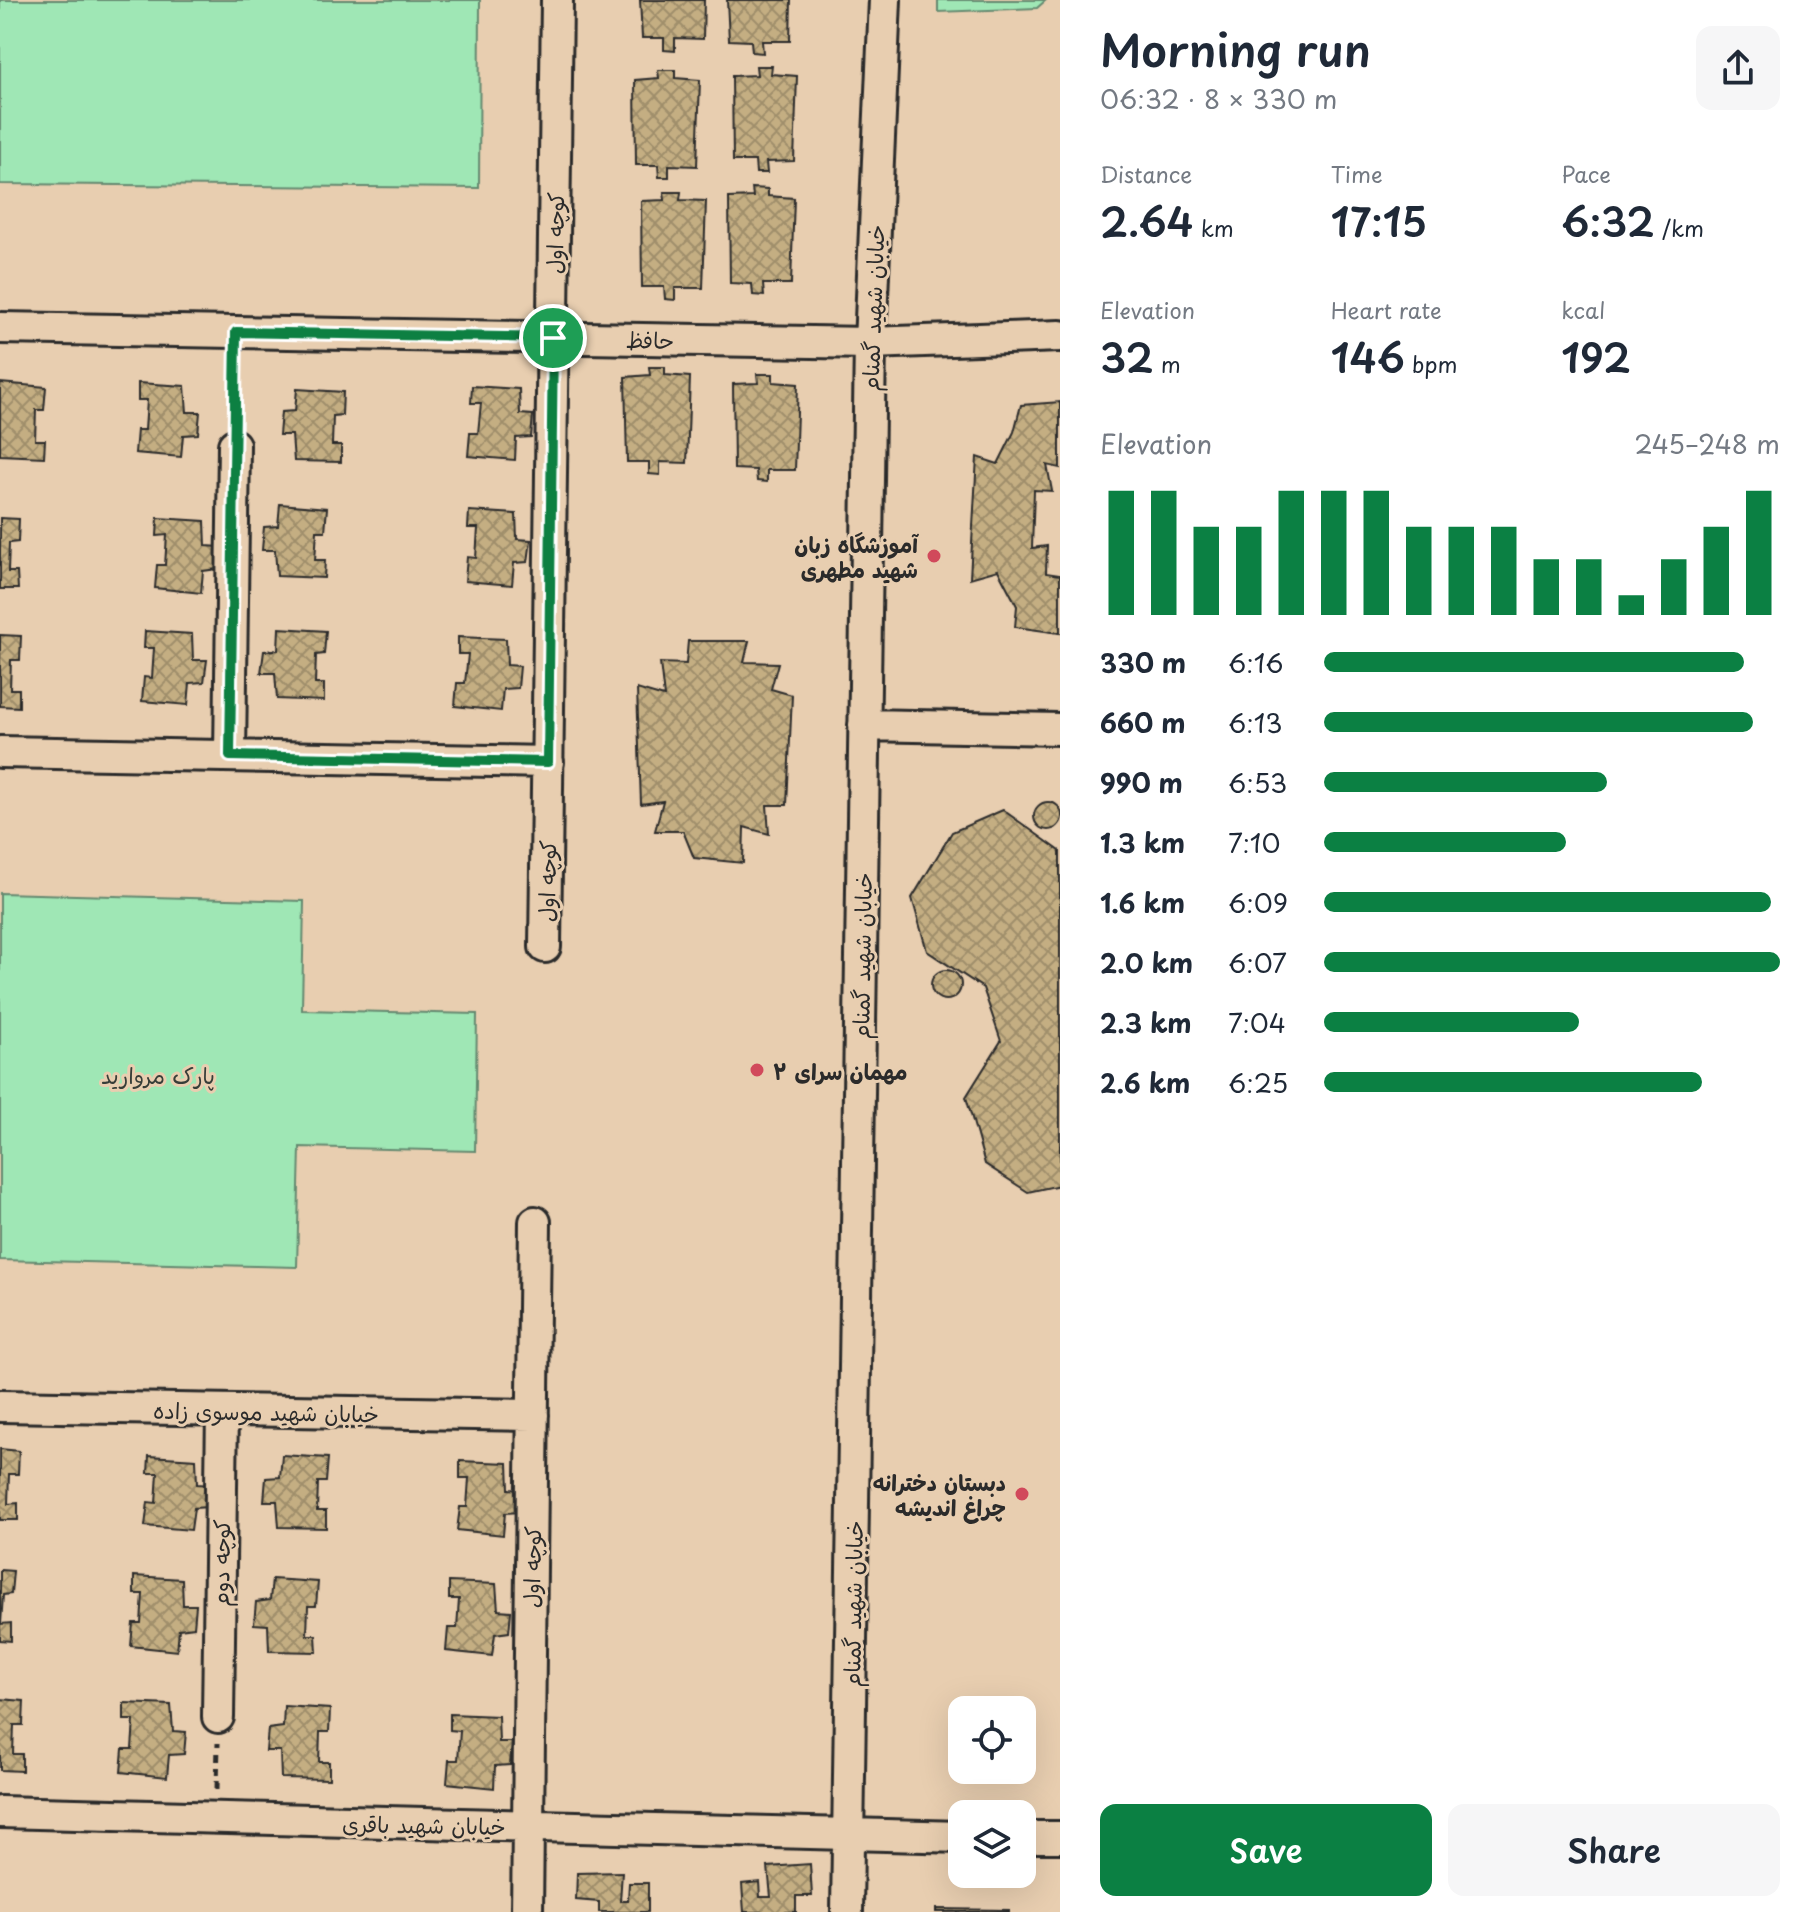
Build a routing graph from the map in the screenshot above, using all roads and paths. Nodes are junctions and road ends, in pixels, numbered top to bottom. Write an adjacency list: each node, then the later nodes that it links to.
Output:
1 (557, 0): 6 (street, کوچه اول)
2 (885, 0): 7 (street, خیابان شهید گمنام)
3 (0, 328): 4 (street, حافظ)
4 (236, 332): 6 (street, حافظ); 8 (path)
5 (1060, 336): 7 (street, حافظ)
6 (553, 338): 7 (street, حافظ); 13 (street, کوچه اول)
7 (870, 343): 9 (street, خیابان شهید گمنام)
8 (234, 445): 12 (street)
9 (864, 725): 10 (street); 23 (street, خیابان شهید گمنام)
10 (1060, 729)
11 (0, 752): 12 (street)
12 (230, 756): 13 (street)
13 (548, 762): 14 (street, کوچه اول)
14 (545, 947)
15 (535, 1222): 18 (street, کوچه اول)
16 (0, 1406): 17 (street, خیابان شهید موسوی زاده)
17 (222, 1410): 18 (street, خیابان شهید موسوی زاده); 19 (street, کوچه دوم)
18 (533, 1415): 22 (street, کوچه اول)
19 (218, 1717): 21 (path)
20 (0, 1812): 21 (street, خیابان شهید باقری)
21 (216, 1818): 22 (street, خیابان شهید باقری)
22 (528, 1826): 23 (street, خیابان شهید باقری); 27 (street, کوچه اول)
23 (848, 1836): 24 (street, خیابان شهید باقری); 28 (street, خیابان شهید گمنام)
24 (948, 1837)
25 (1036, 1837): 26 (street)
26 (1060, 1837)
27 (527, 1912)
28 (847, 1912)

